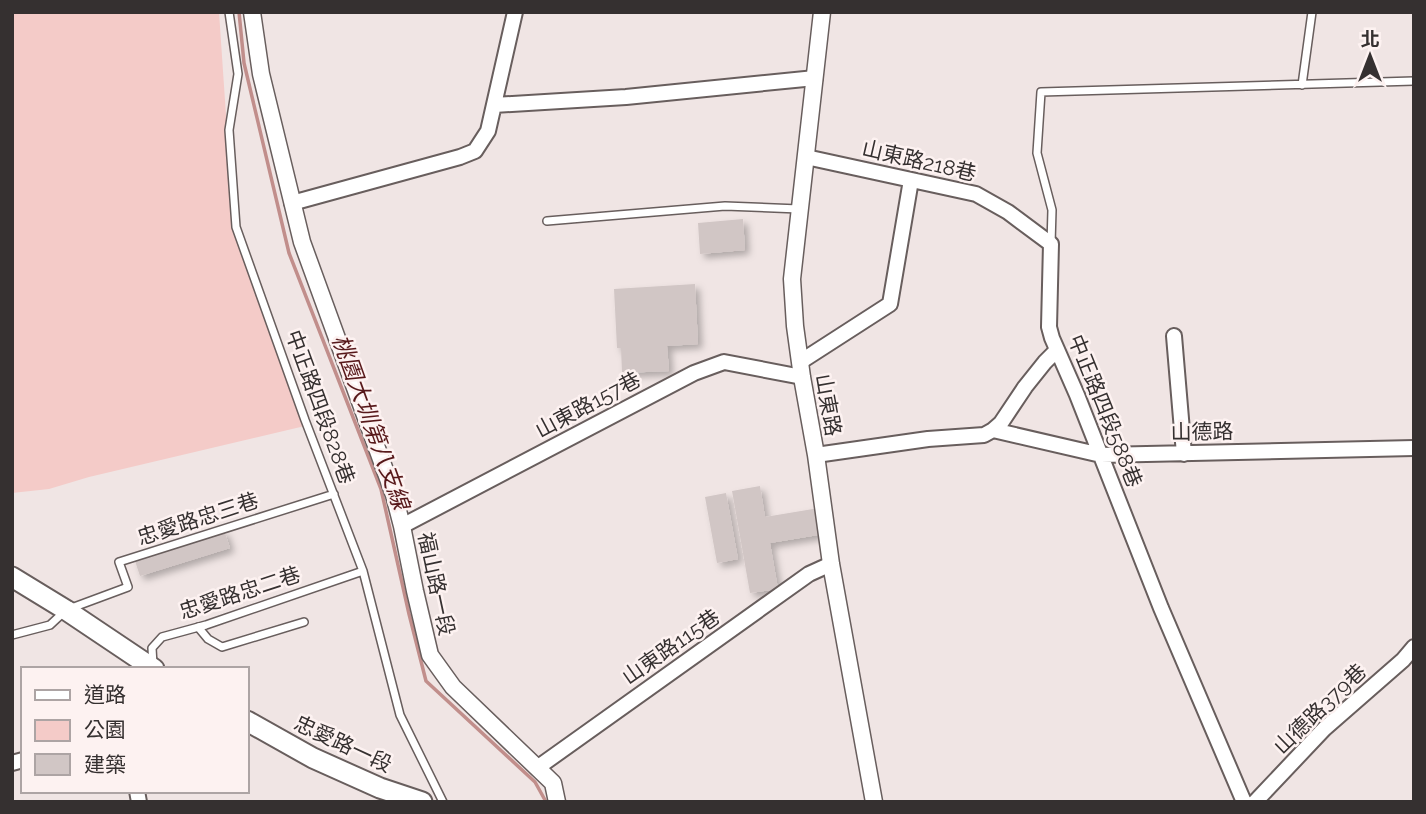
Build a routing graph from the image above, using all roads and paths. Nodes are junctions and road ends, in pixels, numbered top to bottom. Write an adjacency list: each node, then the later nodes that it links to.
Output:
1 (229, 12): 24 (lane, 中正路四段828巷)
2 (252, 12): 12 (street, 福山路一段)
3 (515, 12): 9 (street)
4 (822, 12): 6 (street, 山東路)
5 (1312, 12): 8 (lane)
6 (815, 78): 9 (street); 10 (street, 山東路)
7 (1414, 81): 8 (lane, 中正路四段588巷)
8 (1302, 85): 15 (lane, 中正路四段588巷)
9 (494, 104): 12 (street)
10 (806, 157): 11 (street, 山東路218巷); 13 (street, 山東路)
11 (911, 180): 15 (street, 山東路218巷); 18 (street)
12 (292, 203): 25 (street, 福山路一段)
13 (800, 209): 14 (lane); 18 (street, 山東路)
14 (547, 221)
15 (1051, 244): 17 (street, 中正路四段588巷)
16 (1174, 336): 21 (street)
17 (1057, 350): 19 (street); 23 (street, 中正路四段588巷)
18 (801, 370): 22 (street, 山東路); 25 (street, 山東路157巷)
19 (993, 430): 22 (street); 23 (street, 山德路)
20 (1414, 448): 21 (street, 山德路)
21 (1184, 454): 23 (street, 山德路)
22 (816, 455): 26 (street, 山東路)
23 (1101, 455): 42 (street, 中正路四段588巷)
24 (334, 494): 27 (lane, 中正路四段828巷); 29 (lane, 忠愛路忠三巷)
25 (402, 526): 37 (street, 福山路一段)
26 (831, 564): 37 (street, 山東路115巷); 41 (street, 山東路)
27 (363, 571): 31 (lane, 忠愛路忠二巷); 39 (lane, 中正路四段828巷)
28 (12, 578): 29 (main road)
29 (66, 610): 32 (lane); 34 (main road)
30 (304, 622): 31 (lane)
31 (198, 627): 35 (lane, 忠愛路忠二巷)
32 (12, 635)
33 (1414, 647): 43 (street, 山德路379巷)
34 (151, 667)
35 (154, 667)
36 (248, 722): 38 (main road, 忠愛路一段)
37 (537, 768): 40 (street, 福山路一段)
38 (422, 802)
39 (443, 802)
40 (557, 802)
41 (874, 802)
42 (1244, 802)
43 (1255, 802)

